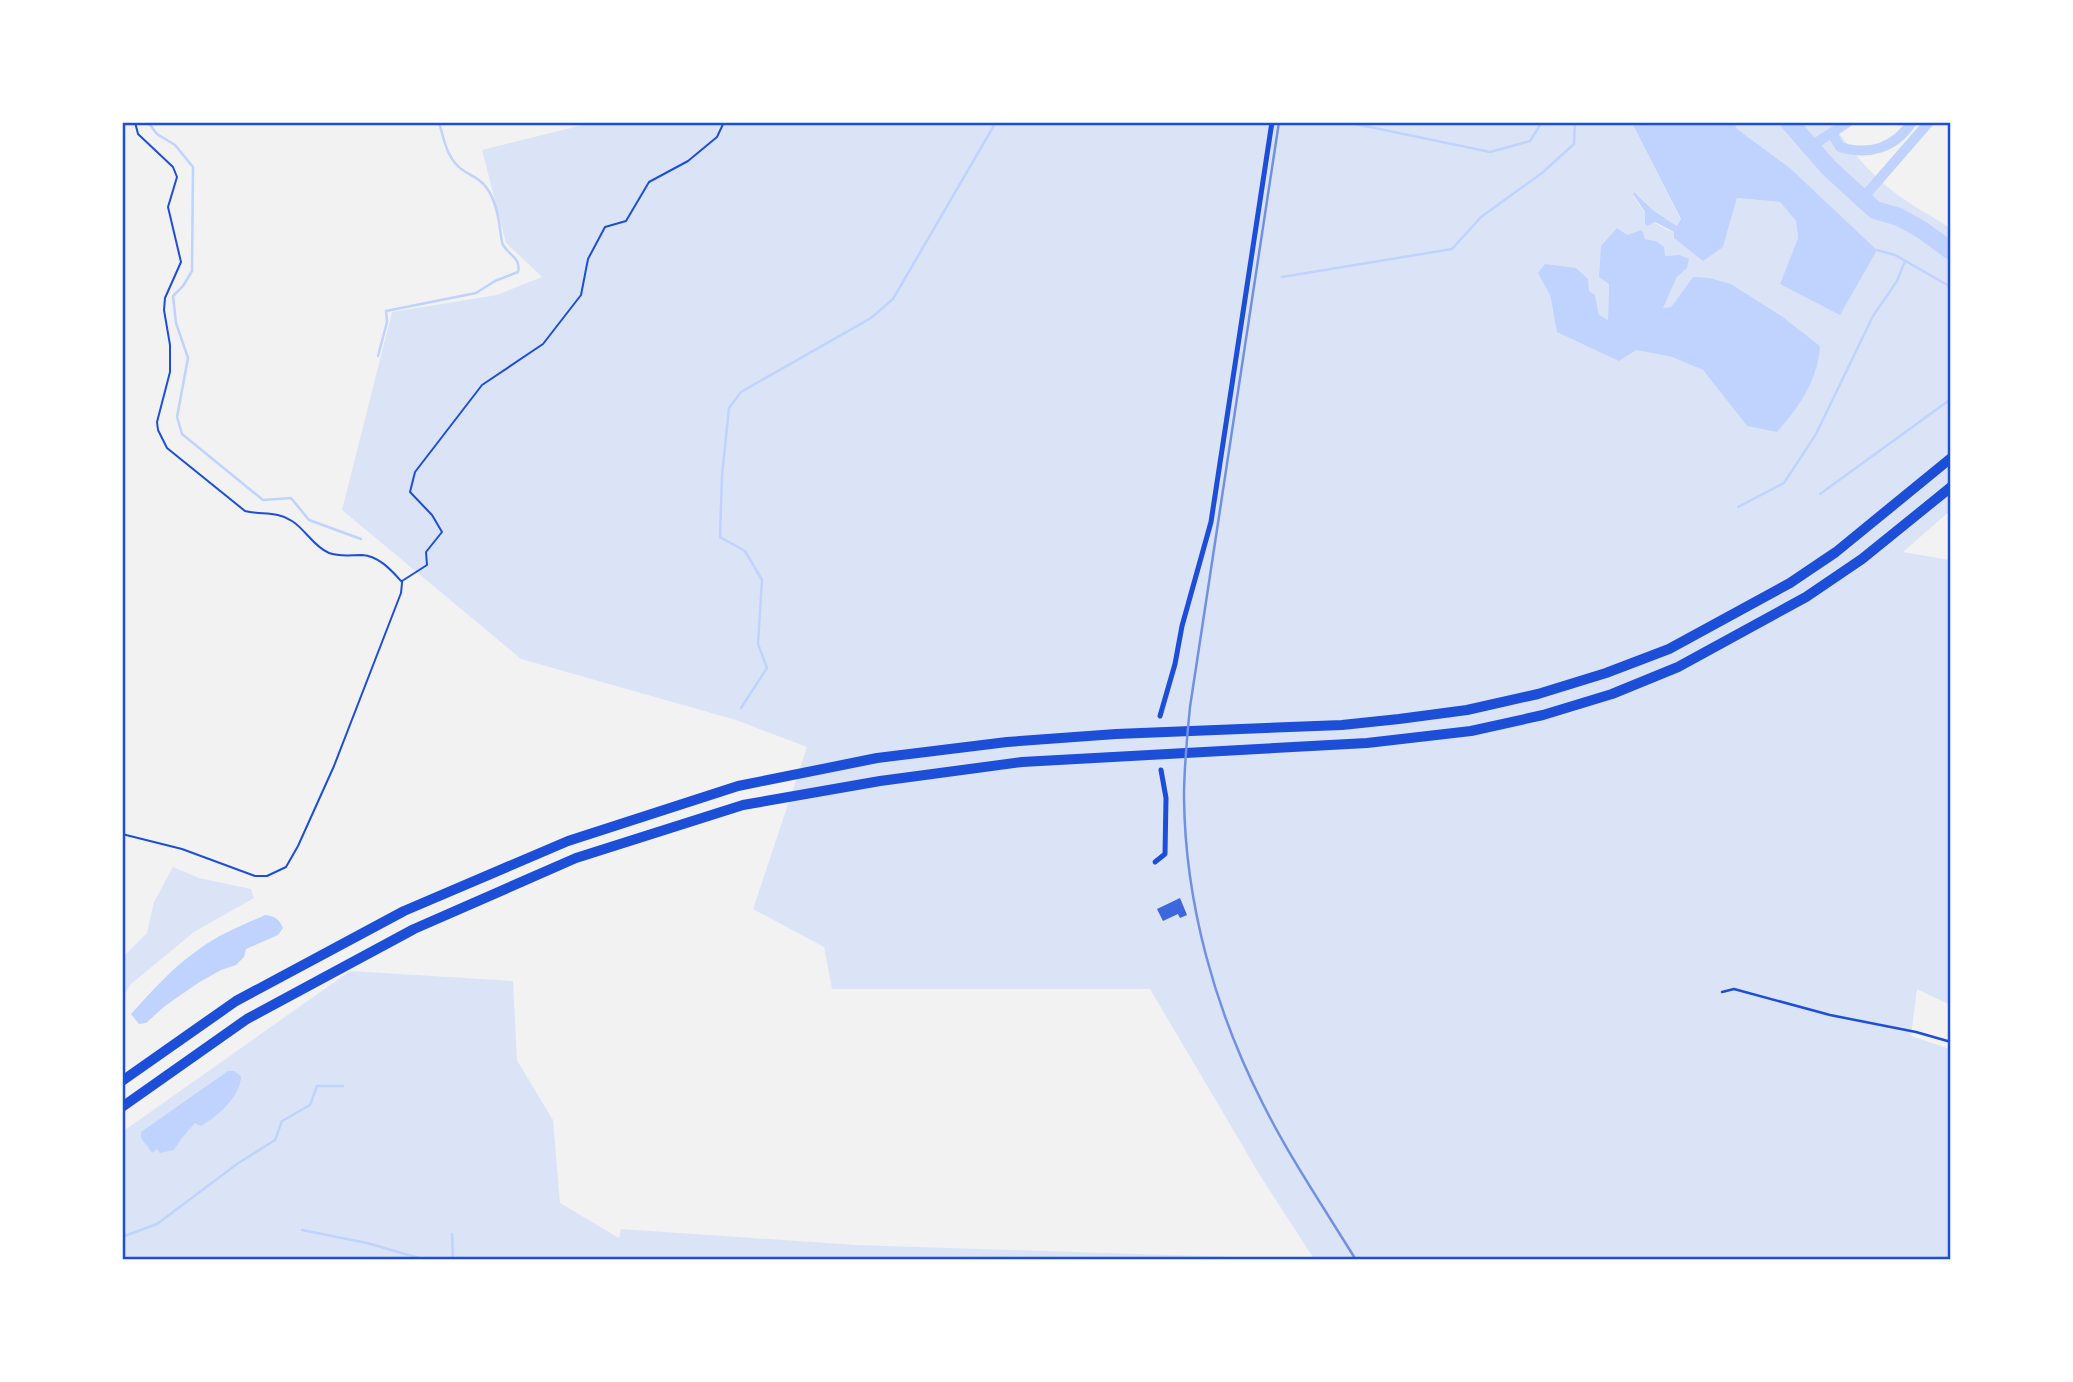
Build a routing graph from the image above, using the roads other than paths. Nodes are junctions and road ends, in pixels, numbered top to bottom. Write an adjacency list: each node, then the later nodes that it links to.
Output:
1 (1272, 122): 4 (street)
2 (1951, 458): 9 (highway)
3 (1951, 487): 10 (highway)
4 (1160, 716)
5 (1161, 770): 6 (street)
6 (1156, 862)
7 (1722, 992): 8 (lane)
8 (1951, 1042)
9 (122, 1082)
10 (122, 1107)

